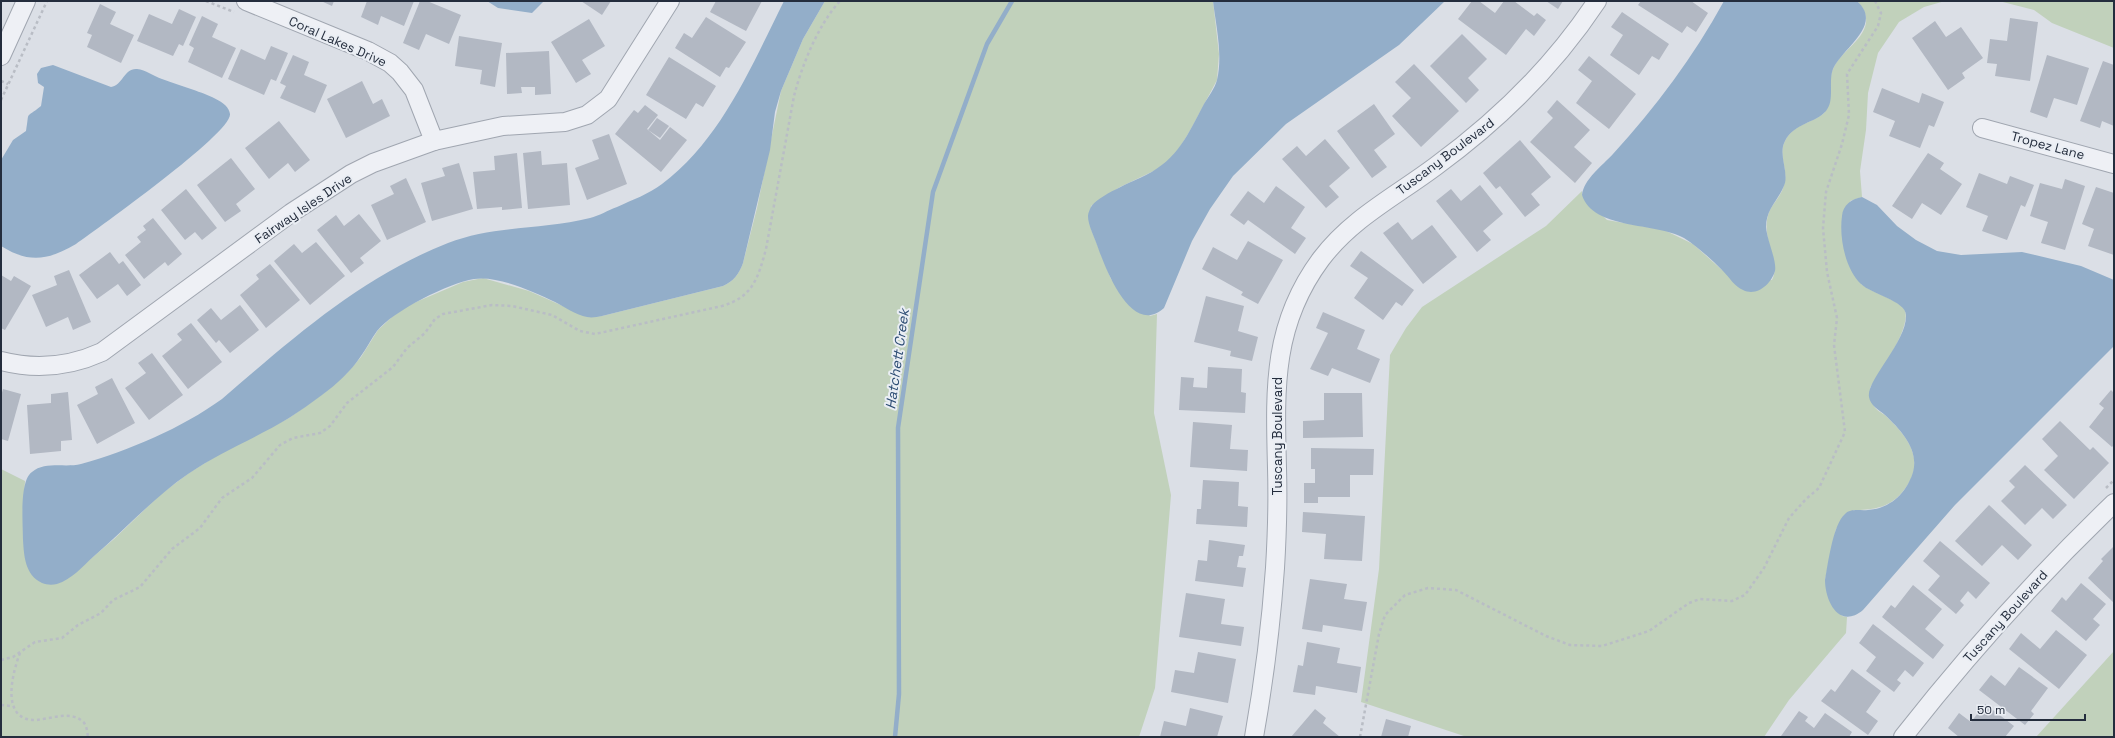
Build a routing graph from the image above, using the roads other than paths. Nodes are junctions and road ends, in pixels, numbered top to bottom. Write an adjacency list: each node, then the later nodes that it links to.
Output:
1 (26, 1): 5 (street)
2 (670, 1): 7 (street, Fairway Isles Drive)
3 (1597, 1): 11 (street, Tuscany Boulevard)
4 (241, 7): 7 (street, Coral Lakes Drive)
5 (1, 56)
6 (1982, 128): 8 (street, Tropez Lane)
7 (434, 141): 9 (street, Fairway Isles Drive)
8 (2114, 164)
9 (1, 361)
10 (2114, 503): 12 (street, Tuscany Boulevard)
11 (1254, 737)
12 (1903, 737)

